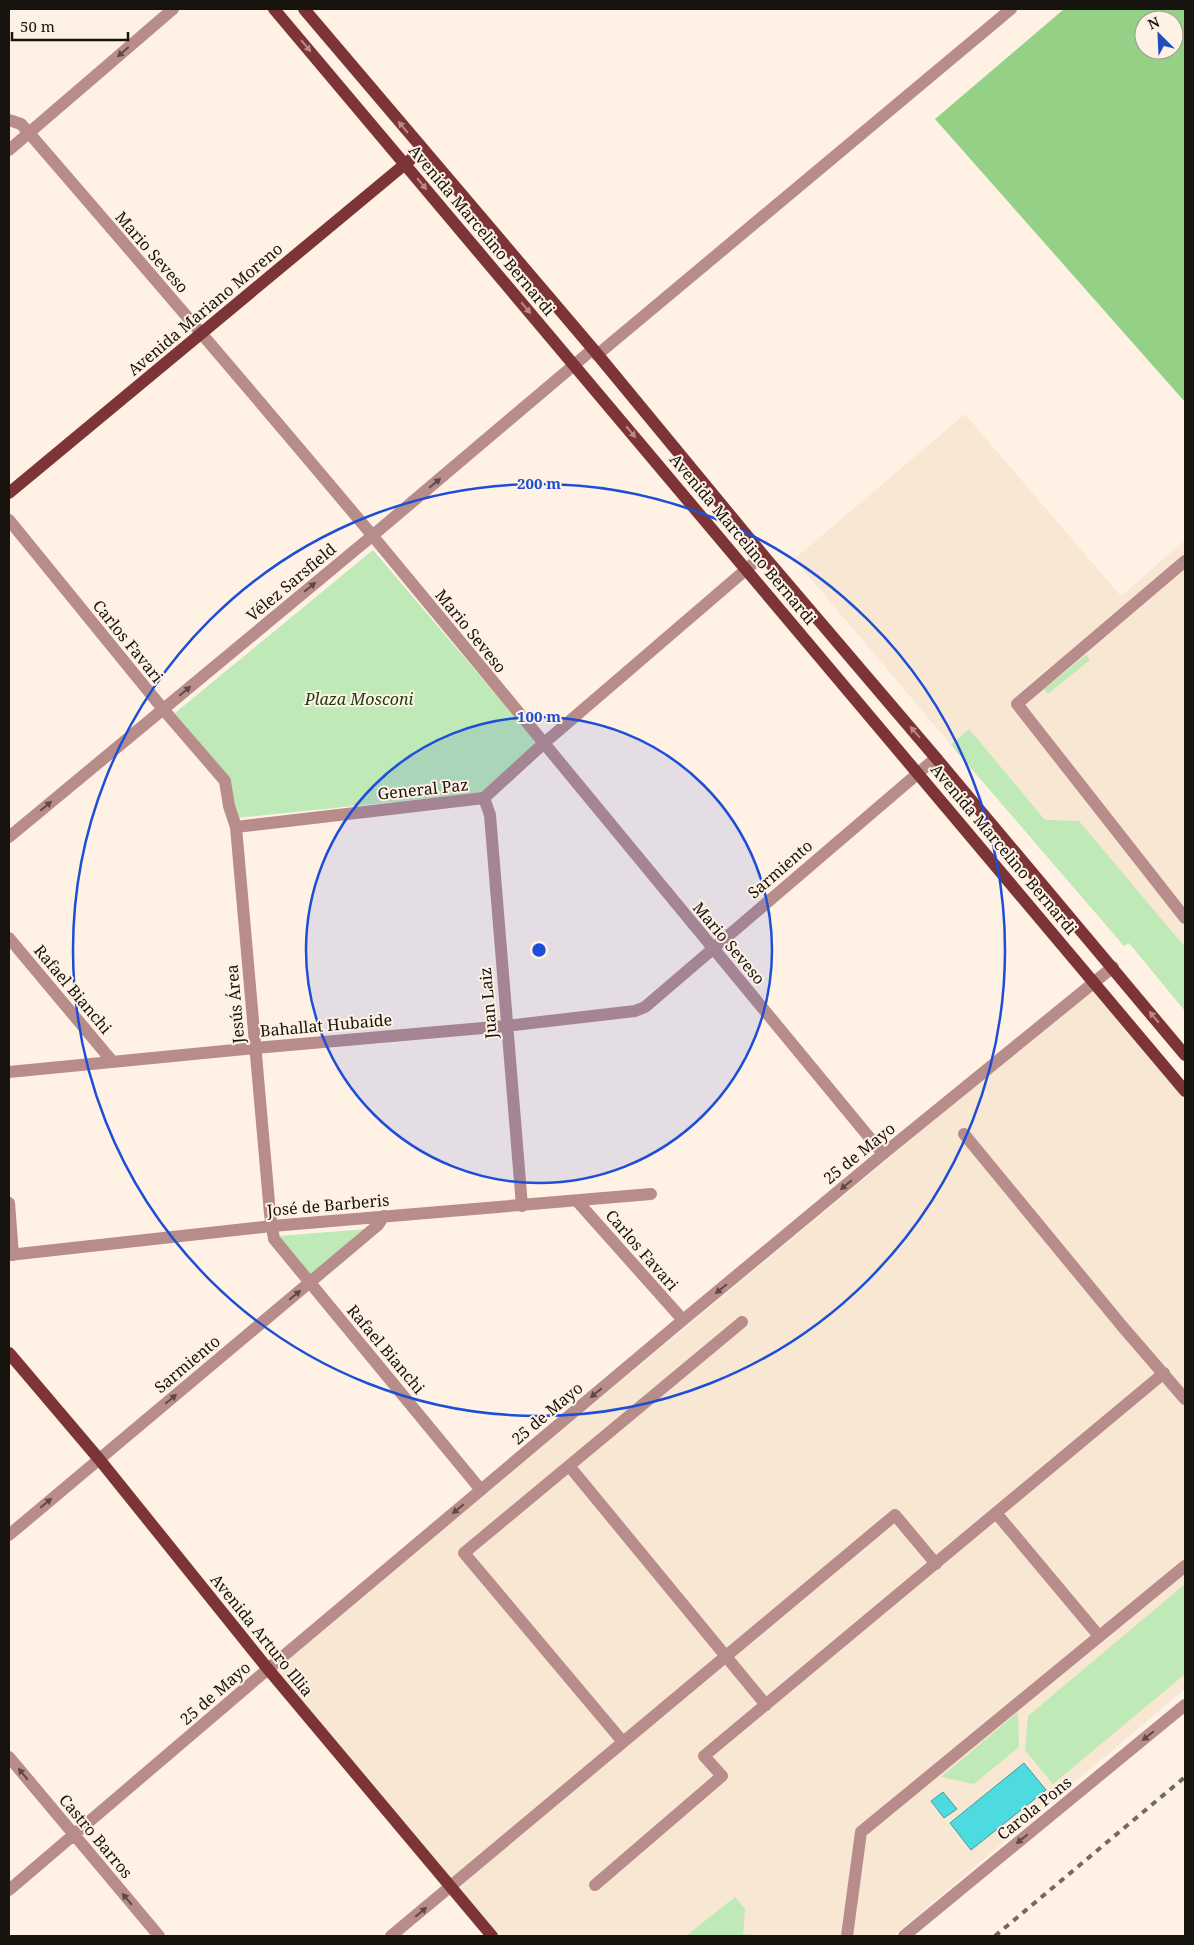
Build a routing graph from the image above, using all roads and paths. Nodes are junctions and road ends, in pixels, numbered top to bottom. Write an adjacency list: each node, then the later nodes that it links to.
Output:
1 (173, 9): 6 (street, one-way to 6)
2 (274, 9): 9 (main road, Avenida Marcelino Bernardi, one-way to 9)
3 (304, 9): 8 (main road, Avenida Marcelino Bernardi, one-way to 3)
4 (1010, 9): 11 (street, Vélez Sarsfield)
5 (9, 120): 6 (street, Mario Seveso)
6 (29, 133): 7 (street); 10 (street, Mario Seveso)
7 (9, 150)
8 (422, 150): 9 (main road, Avenida Mariano Moreno); 11 (main road, Avenida Marcelino Bernardi)
9 (406, 164): 10 (main road, Avenida Mariano Moreno); 12 (main road, Avenida Marcelino Bernardi, one-way to 12)
10 (201, 333): 13 (main road, Avenida Mariano Moreno); 15 (street, Mario Seveso)
11 (595, 352): 12 (street, Vélez Sarsfield); 16 (main road, Avenida Marcelino Bernardi)
12 (575, 365): 15 (street, Vélez Sarsfield, one-way to 12); 18 (main road, Avenida Marcelino Bernardi, one-way to 18)
13 (9, 493)
14 (9, 520): 19 (street, Carlos Favari)
15 (372, 536): 19 (street, Vélez Sarsfield, one-way to 15); 20 (street, Mario Seveso)
16 (763, 555): 18 (street, General Paz); 21 (main road, Avenida Marcelino Bernardi, one-way to 16)
17 (1185, 561): 27 (street)
18 (747, 570): 20 (street, General Paz); 22 (main road, Avenida Marcelino Bernardi)
19 (163, 709): 23 (street, Carlos Favari); 26 (street, Vélez Sarsfield, one-way to 19)
20 (544, 744): 24 (street, General Paz); 29 (street, Mario Seveso)
21 (936, 758): 22 (street, Sarmiento); 30 (main road, Avenida Marcelino Bernardi)
22 (918, 772): 29 (street, Sarmiento); 31 (main road, Avenida Marcelino Bernardi)
23 (225, 781): 25 (street, Jesús Área)
24 (484, 798): 25 (street, General Paz); 33 (street, Juan Laiz)
25 (236, 827): 34 (street, Jesús Área)
26 (9, 837)
27 (1185, 918)
28 (9, 938): 36 (street, Rafael Bianchi)
29 (712, 949): 32 (street, Sarmiento); 40 (street, Mario Seveso)
30 (1113, 967): 31 (street, 25 de Mayo); 35 (main road, Avenida Marcelino Bernardi, one-way to 30)
31 (1094, 983): 38 (main road, Avenida Marcelino Bernardi); 40 (street, 25 de Mayo)
32 (645, 1007): 33 (street, Bahallat Hubaide)
33 (506, 1026): 34 (street, Bahallat Hubaide); 44 (street, Juan Laiz)
34 (255, 1048): 36 (street, Bahallat Hubaide); 46 (street, Jesús Área)
35 (1185, 1055)
36 (112, 1061): 37 (street, Bahallat Hubaide)
37 (9, 1072)
38 (1185, 1091)
39 (964, 1134): 52 (street)
40 (883, 1154): 49 (street, 25 de Mayo, one-way to 49)
41 (651, 1194): 42 (street, José de Barberis)
42 (577, 1201): 44 (street, José de Barberis); 49 (street, Carlos Favari)
43 (9, 1203): 47 (street)
44 (522, 1206): 45 (street, José de Barberis)
45 (384, 1216): 46 (street, José de Barberis); 48 (street, Sarmiento)
46 (272, 1226): 47 (street, José de Barberis); 48 (street, Rafael Bianchi)
47 (11, 1255)
48 (310, 1282): 54 (street, Sarmiento, one-way to 48); 56 (street, Rafael Bianchi)
49 (683, 1320): 56 (street, 25 de Mayo, one-way to 56)
50 (742, 1322): 55 (street)
51 (9, 1353): 54 (main road, Avenida Arturo Illia)
52 (1164, 1373): 53 (street); 57 (street)
53 (1185, 1399)
54 (100, 1459): 58 (street, Sarmiento, one-way to 54); 63 (main road, Avenida Arturo Illia)
55 (570, 1467): 62 (street); 66 (street)
56 (481, 1490): 63 (street, 25 de Mayo, one-way to 63)
57 (996, 1514): 59 (street); 61 (street)
58 (9, 1535)
59 (936, 1564): 62 (street); 64 (street)
60 (1185, 1566): 61 (street)
61 (1099, 1636): 75 (street)
62 (726, 1657): 64 (street); 66 (street)
63 (268, 1669): 68 (street, 25 de Mayo); 70 (main road, Avenida Arturo Illia)
64 (766, 1705): 69 (street)
65 (1185, 1705): 76 (street, Carola Pons, one-way to 76)
66 (623, 1742): 70 (street)
67 (9, 1757): 68 (street, Castro Barros, one-way to 67)
68 (74, 1836): 71 (street, 25 de Mayo); 72 (street, Castro Barros, one-way to 68)
69 (595, 1884)
70 (451, 1887): 73 (street, one-way to 70); 74 (main road, Avenida Arturo Illia)
71 (9, 1890)
72 (159, 1936)
73 (391, 1936)
74 (492, 1936)
75 (847, 1936)
76 (904, 1936)

